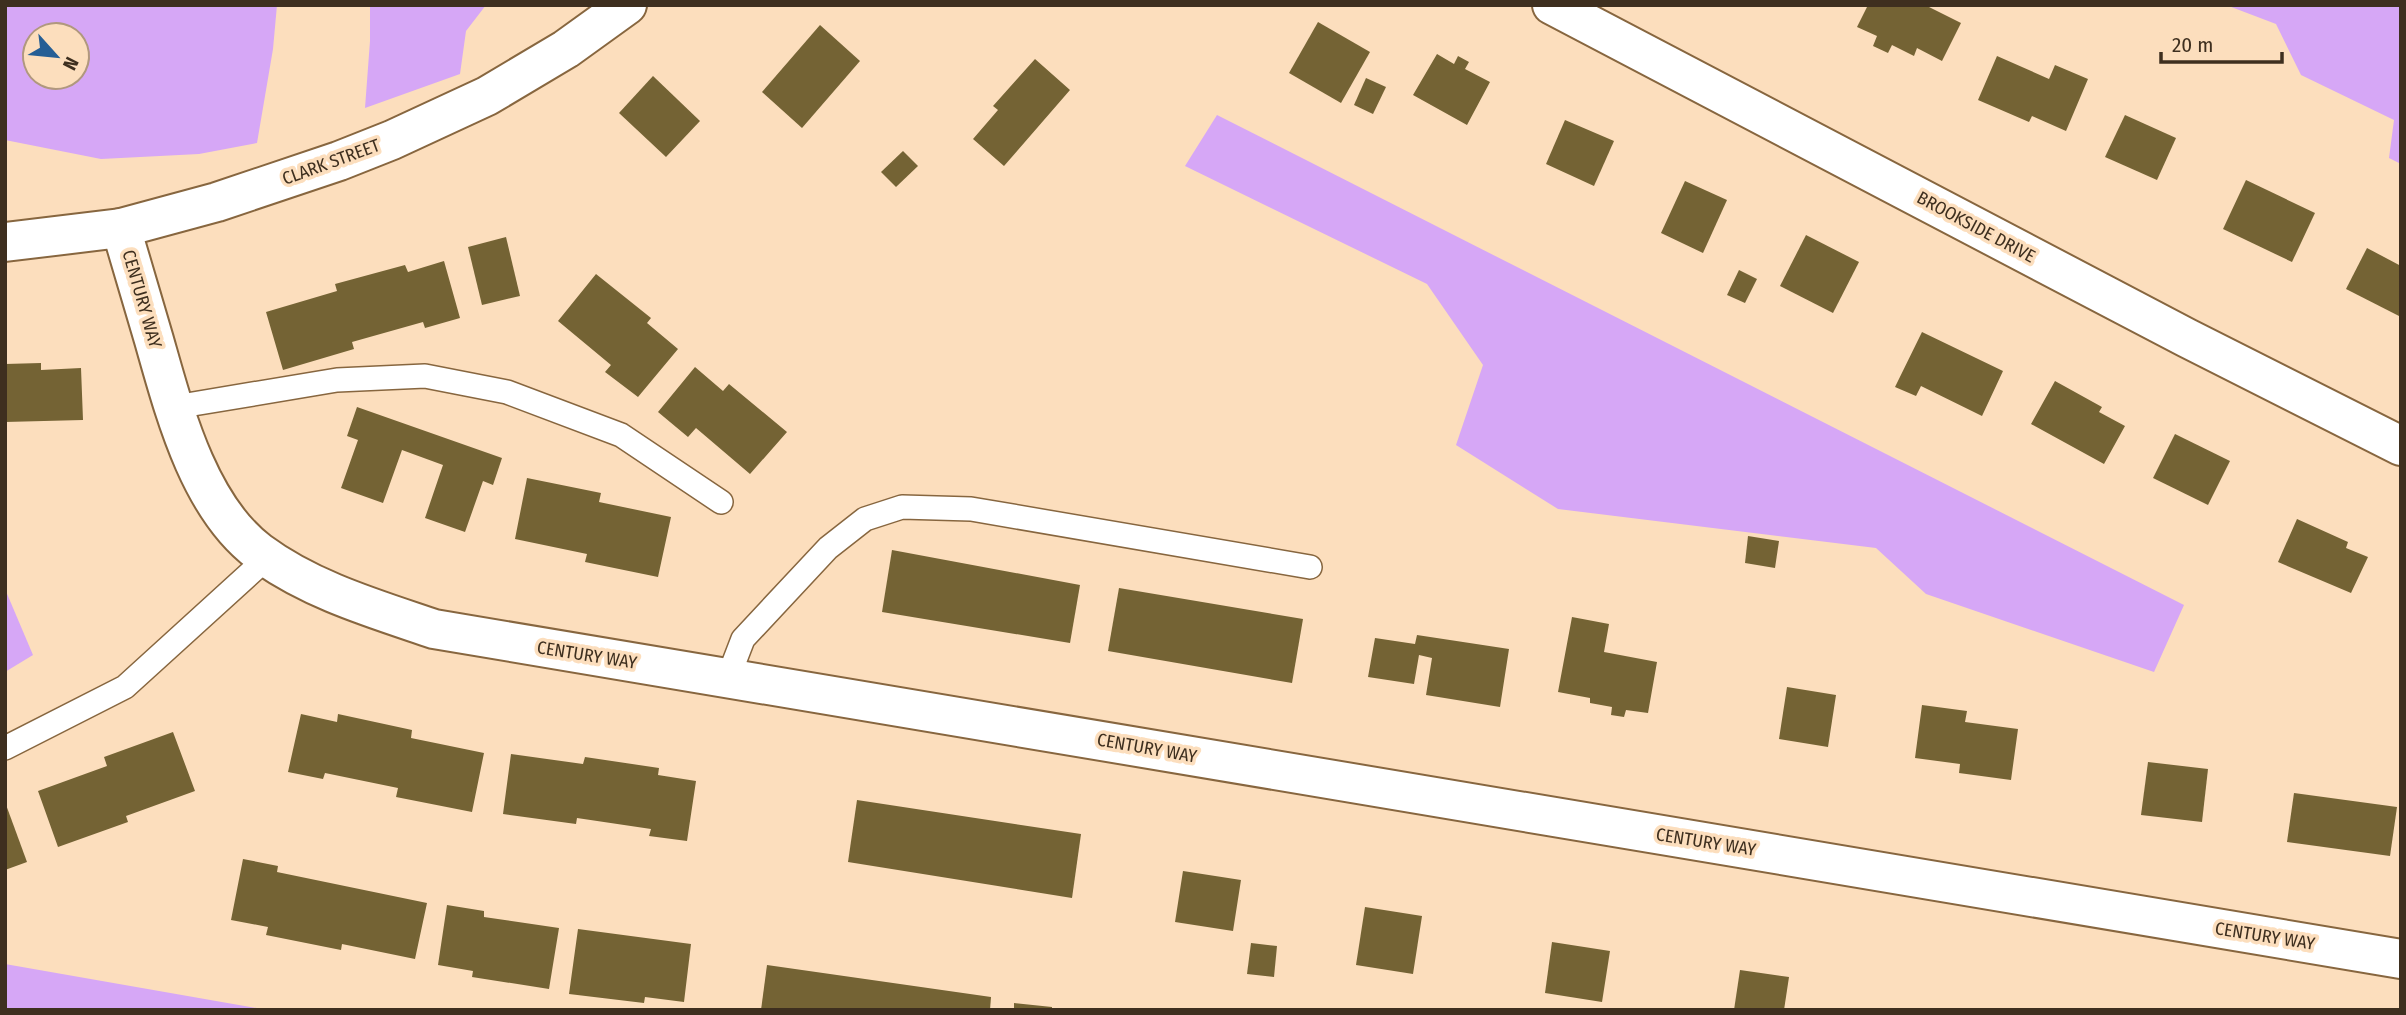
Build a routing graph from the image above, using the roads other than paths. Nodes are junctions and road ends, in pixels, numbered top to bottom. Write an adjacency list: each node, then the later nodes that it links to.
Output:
1 (627, 5): 3 (street, CLARK STREET)
2 (1552, 5): 6 (street, BROOKSIDE DRIVE)
3 (121, 228): 4 (street, CLARK STREET); 5 (street, CENTURY WAY)
4 (5, 242)
5 (175, 407): 7 (lane); 8 (street, CENTURY WAY)
6 (2401, 446)
7 (721, 502)
8 (268, 557): 10 (street, CENTURY WAY); 11 (lane)
9 (1311, 567): 10 (lane)
10 (728, 678): 12 (street, CENTURY WAY)
11 (5, 748)
12 (2401, 958)

